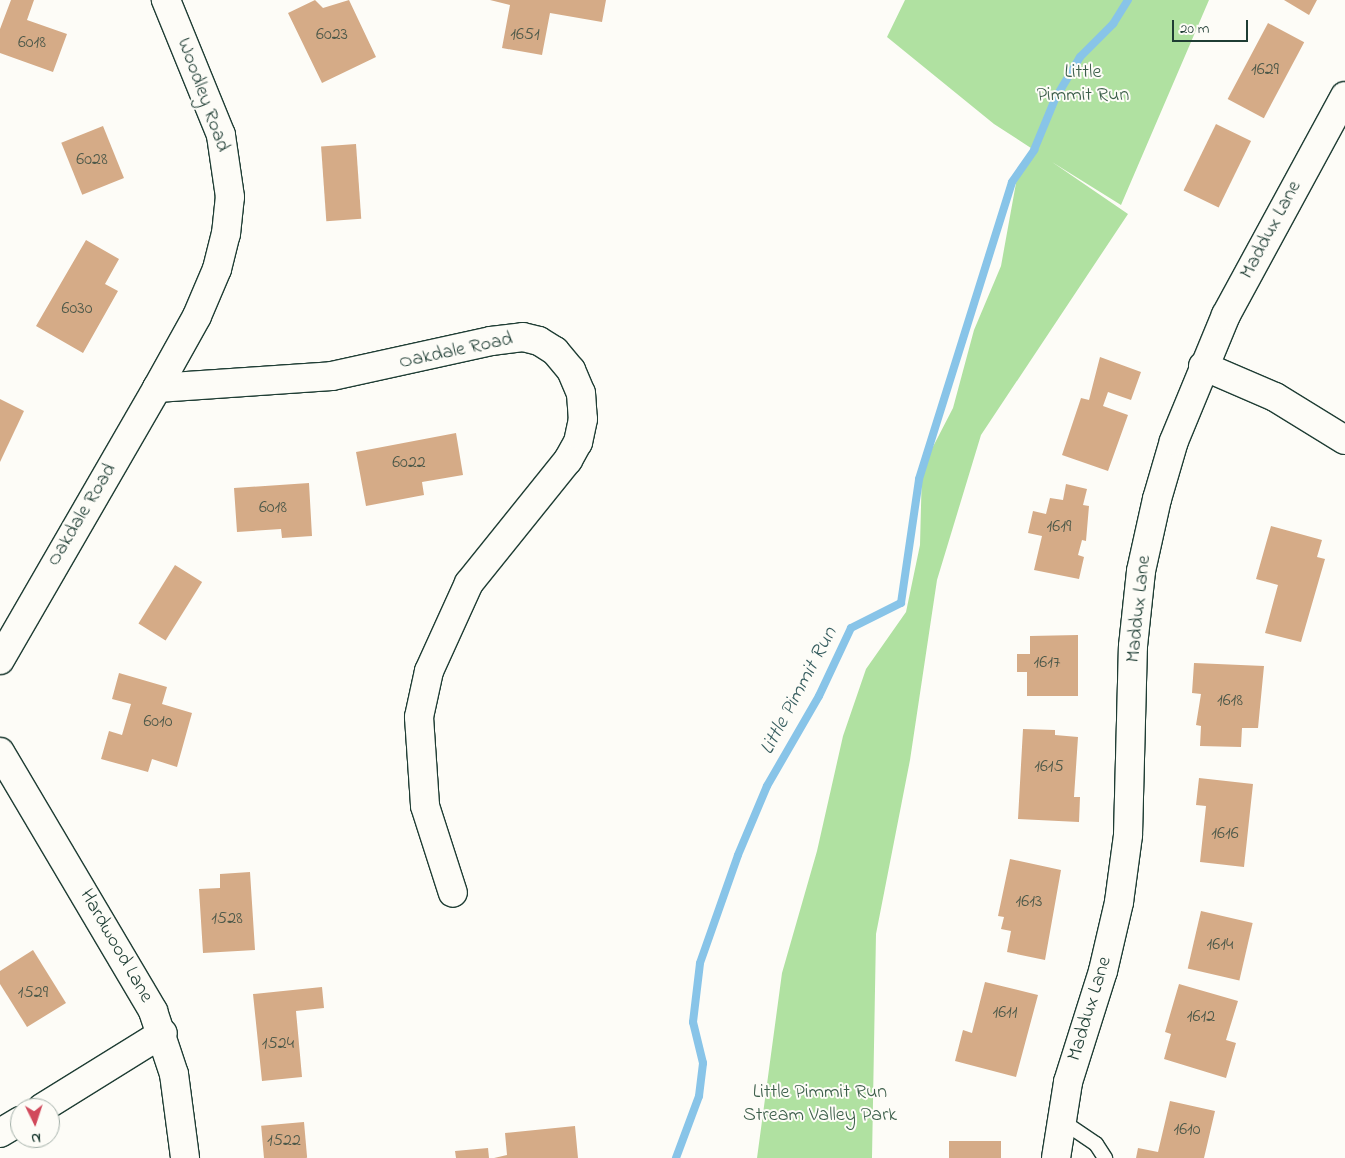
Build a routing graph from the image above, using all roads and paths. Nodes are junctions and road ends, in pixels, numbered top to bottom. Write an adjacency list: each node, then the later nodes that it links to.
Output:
1 (166, 0): 4 (street, Woodley Road)
2 (1345, 96): 3 (street, Maddux Lane)
3 (1204, 366): 5 (street); 11 (street, Maddux Lane)
4 (157, 388): 6 (street, Oakdale Road); 8 (street, Oakdale Road)
5 (1345, 440)
6 (0, 660)
7 (0, 752): 9 (street, Hardwood Lane)
8 (454, 893)
9 (163, 1033): 10 (street); 12 (street, Hardwood Lane)
10 (58, 1098)
11 (1062, 1121): 13 (street, Maddux Lane); 14 (lane)
12 (184, 1158)
13 (1056, 1158)
14 (1105, 1158)

